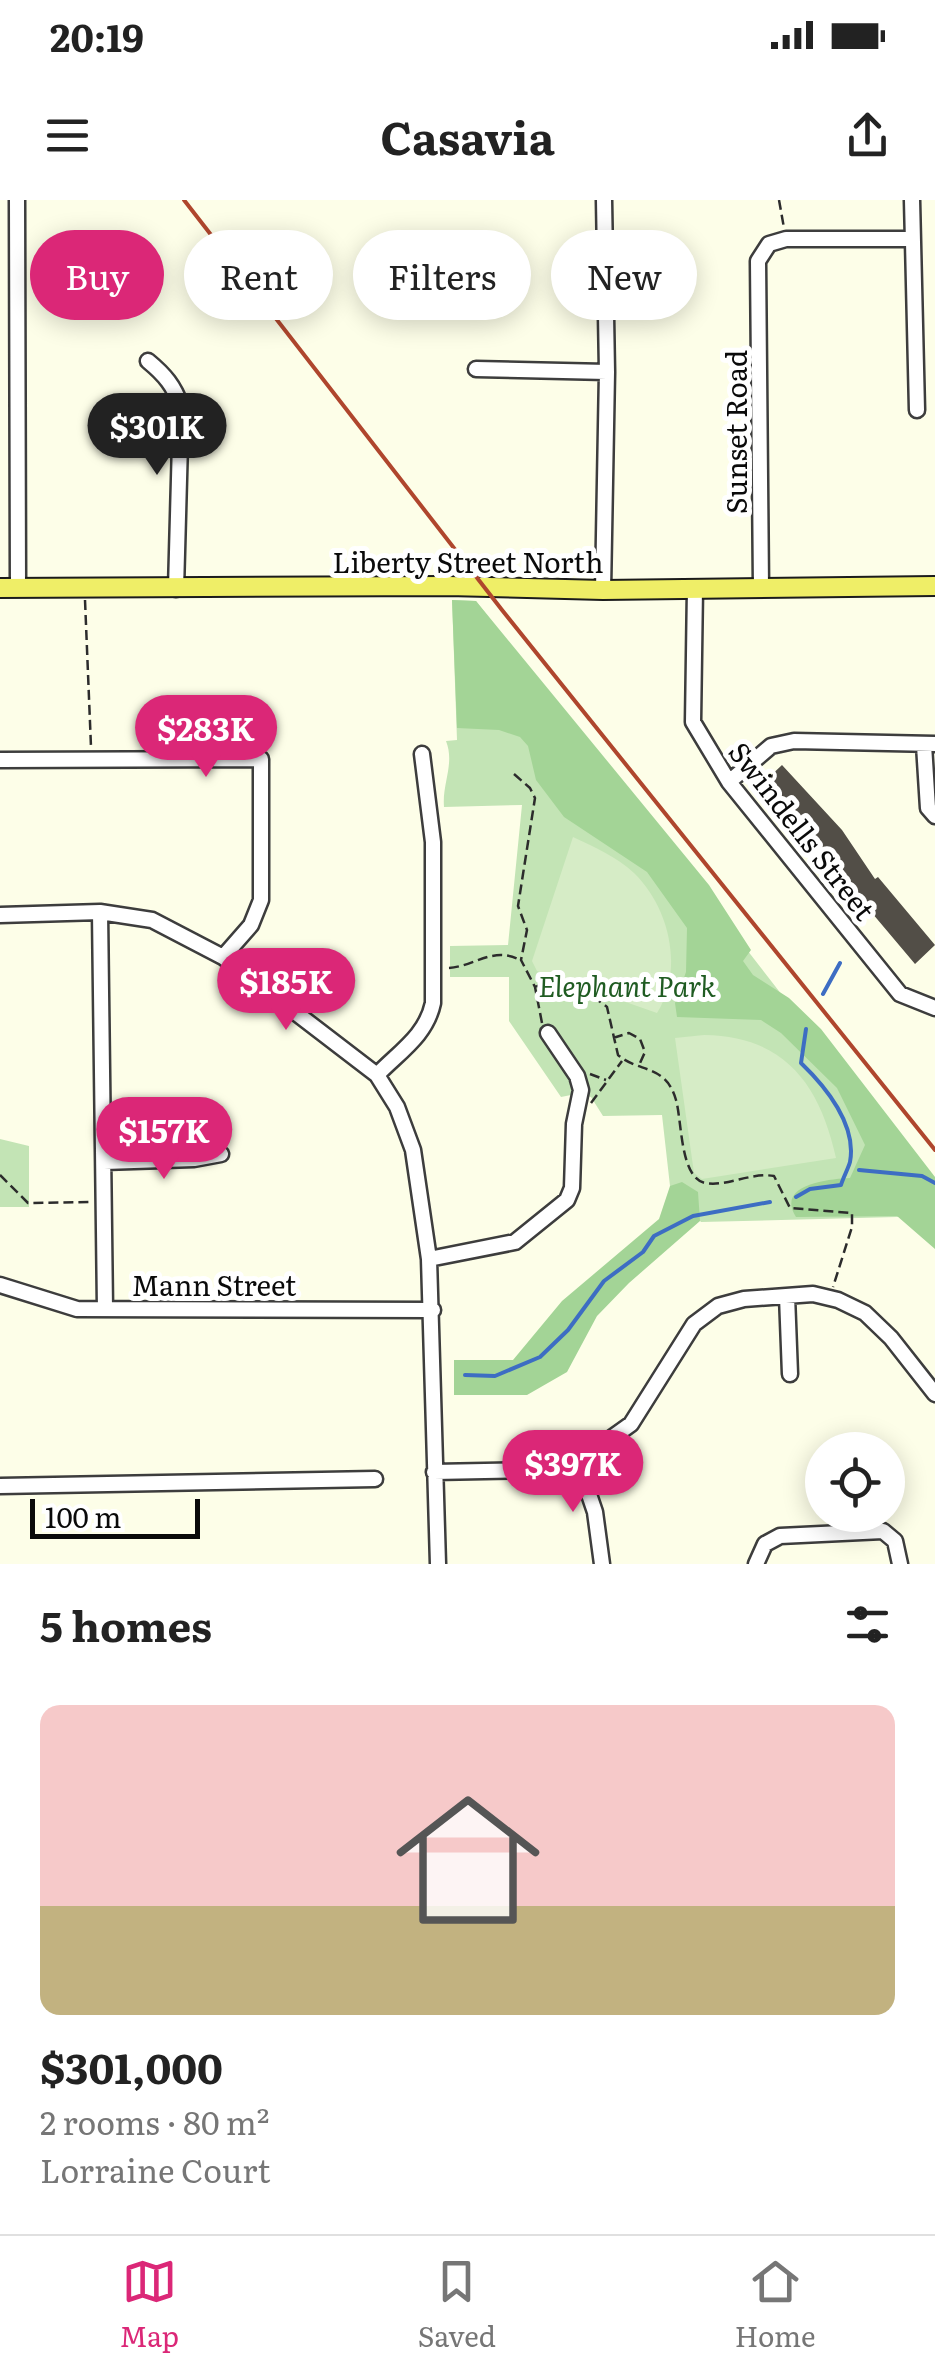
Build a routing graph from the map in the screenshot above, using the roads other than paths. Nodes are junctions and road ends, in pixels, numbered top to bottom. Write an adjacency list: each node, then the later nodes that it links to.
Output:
1 (18, 200): 11 (street)
2 (604, 200): 7 (street)
3 (912, 200): 4 (street)
4 (912, 239): 8 (street); 10 (street, Sunset Road)
5 (148, 362): 12 (street)
6 (476, 369): 7 (street)
7 (607, 372): 14 (street)
8 (917, 410)
9 (935, 586): 10 (main road, Liberty Street North)
10 (760, 587): 13 (main road, Liberty Street North)
11 (9, 588): 12 (main road, Liberty Street North)
12 (176, 588): 14 (main road, Liberty Street North)
13 (695, 588): 14 (main road, Liberty Street North); 18 (street, Swindells Street)
14 (604, 590)
15 (930, 745): 18 (street); 19 (street)
16 (422, 754): 25 (street)
17 (0, 760): 22 (street)
18 (729, 782): 23 (street, Swindells Street)
19 (935, 816)
20 (100, 912): 21 (street); 22 (street); 27 (street)
21 (0, 915)
22 (223, 957): 25 (street)
23 (935, 1008)
24 (548, 1033): 28 (street)
25 (377, 1075): 28 (street)
26 (220, 1154): 27 (street)
27 (104, 1162): 31 (street)
28 (429, 1259): 32 (street)
29 (0, 1285): 31 (street, Mann Street)
30 (787, 1296): 33 (street); 34 (street); 35 (street)
31 (104, 1309): 32 (street, Mann Street)
32 (432, 1310): 36 (street)
33 (790, 1374)
34 (935, 1394)
35 (578, 1462): 36 (street); 40 (street)
36 (434, 1472): 39 (street)
37 (375, 1479): 38 (street)
38 (0, 1486)
39 (438, 1564)
40 (602, 1564)
41 (756, 1564): 42 (street)
42 (900, 1564)

